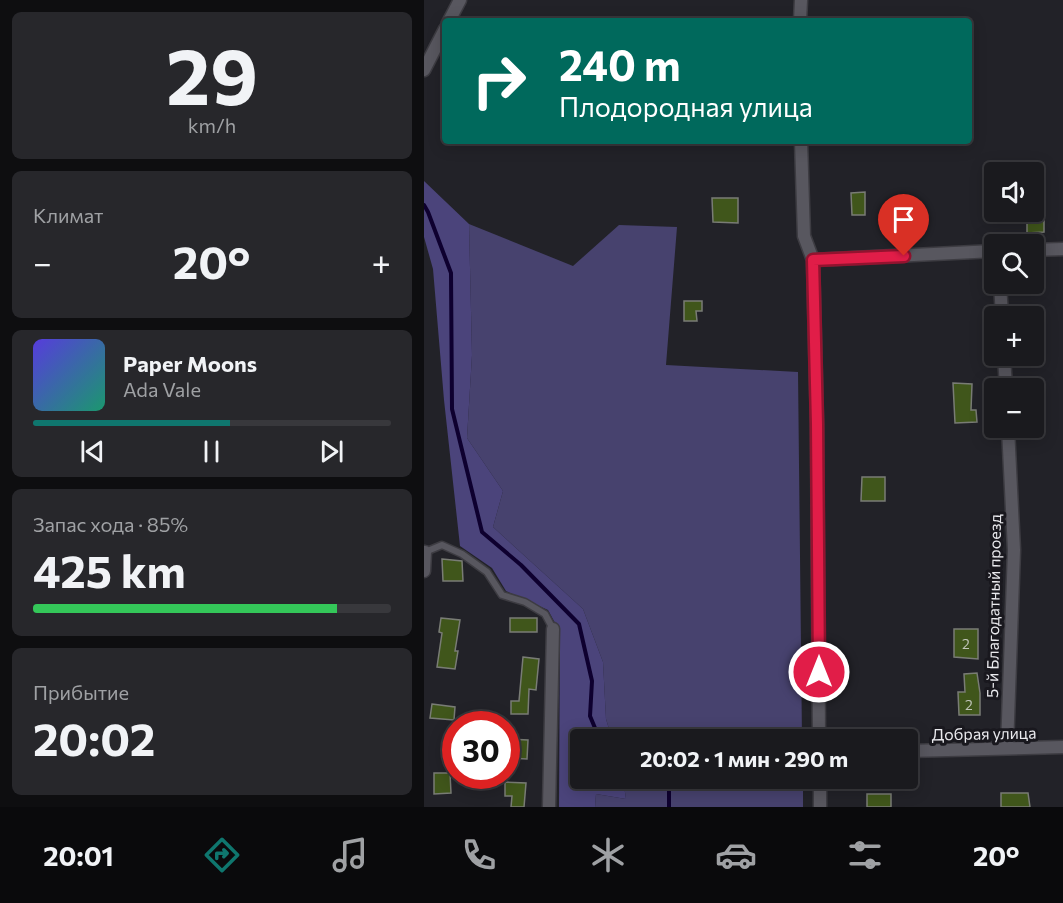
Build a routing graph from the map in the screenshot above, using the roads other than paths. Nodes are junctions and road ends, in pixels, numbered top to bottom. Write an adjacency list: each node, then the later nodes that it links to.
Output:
1 (460, 0): 3 (street)
2 (801, 0): 4 (street)
3 (451, 18)
4 (800, 18)
5 (442, 35): 6 (street)
6 (424, 70)
7 (801, 144): 11 (street)
8 (1063, 249): 9 (street)
9 (1044, 250)
10 (984, 251): 11 (street)
11 (813, 260): 16 (street)
12 (1008, 438): 18 (street, 5-й Благодатный проезд)
13 (425, 552): 14 (street); 15 (lane)
14 (424, 571)
15 (553, 629): 21 (street)
16 (819, 729)
17 (1063, 747): 18 (street, Добрая улица)
18 (1007, 748): 19 (street, Добрая улица)
19 (918, 751)
20 (820, 789): 22 (street)
21 (549, 807)
22 (820, 807)

